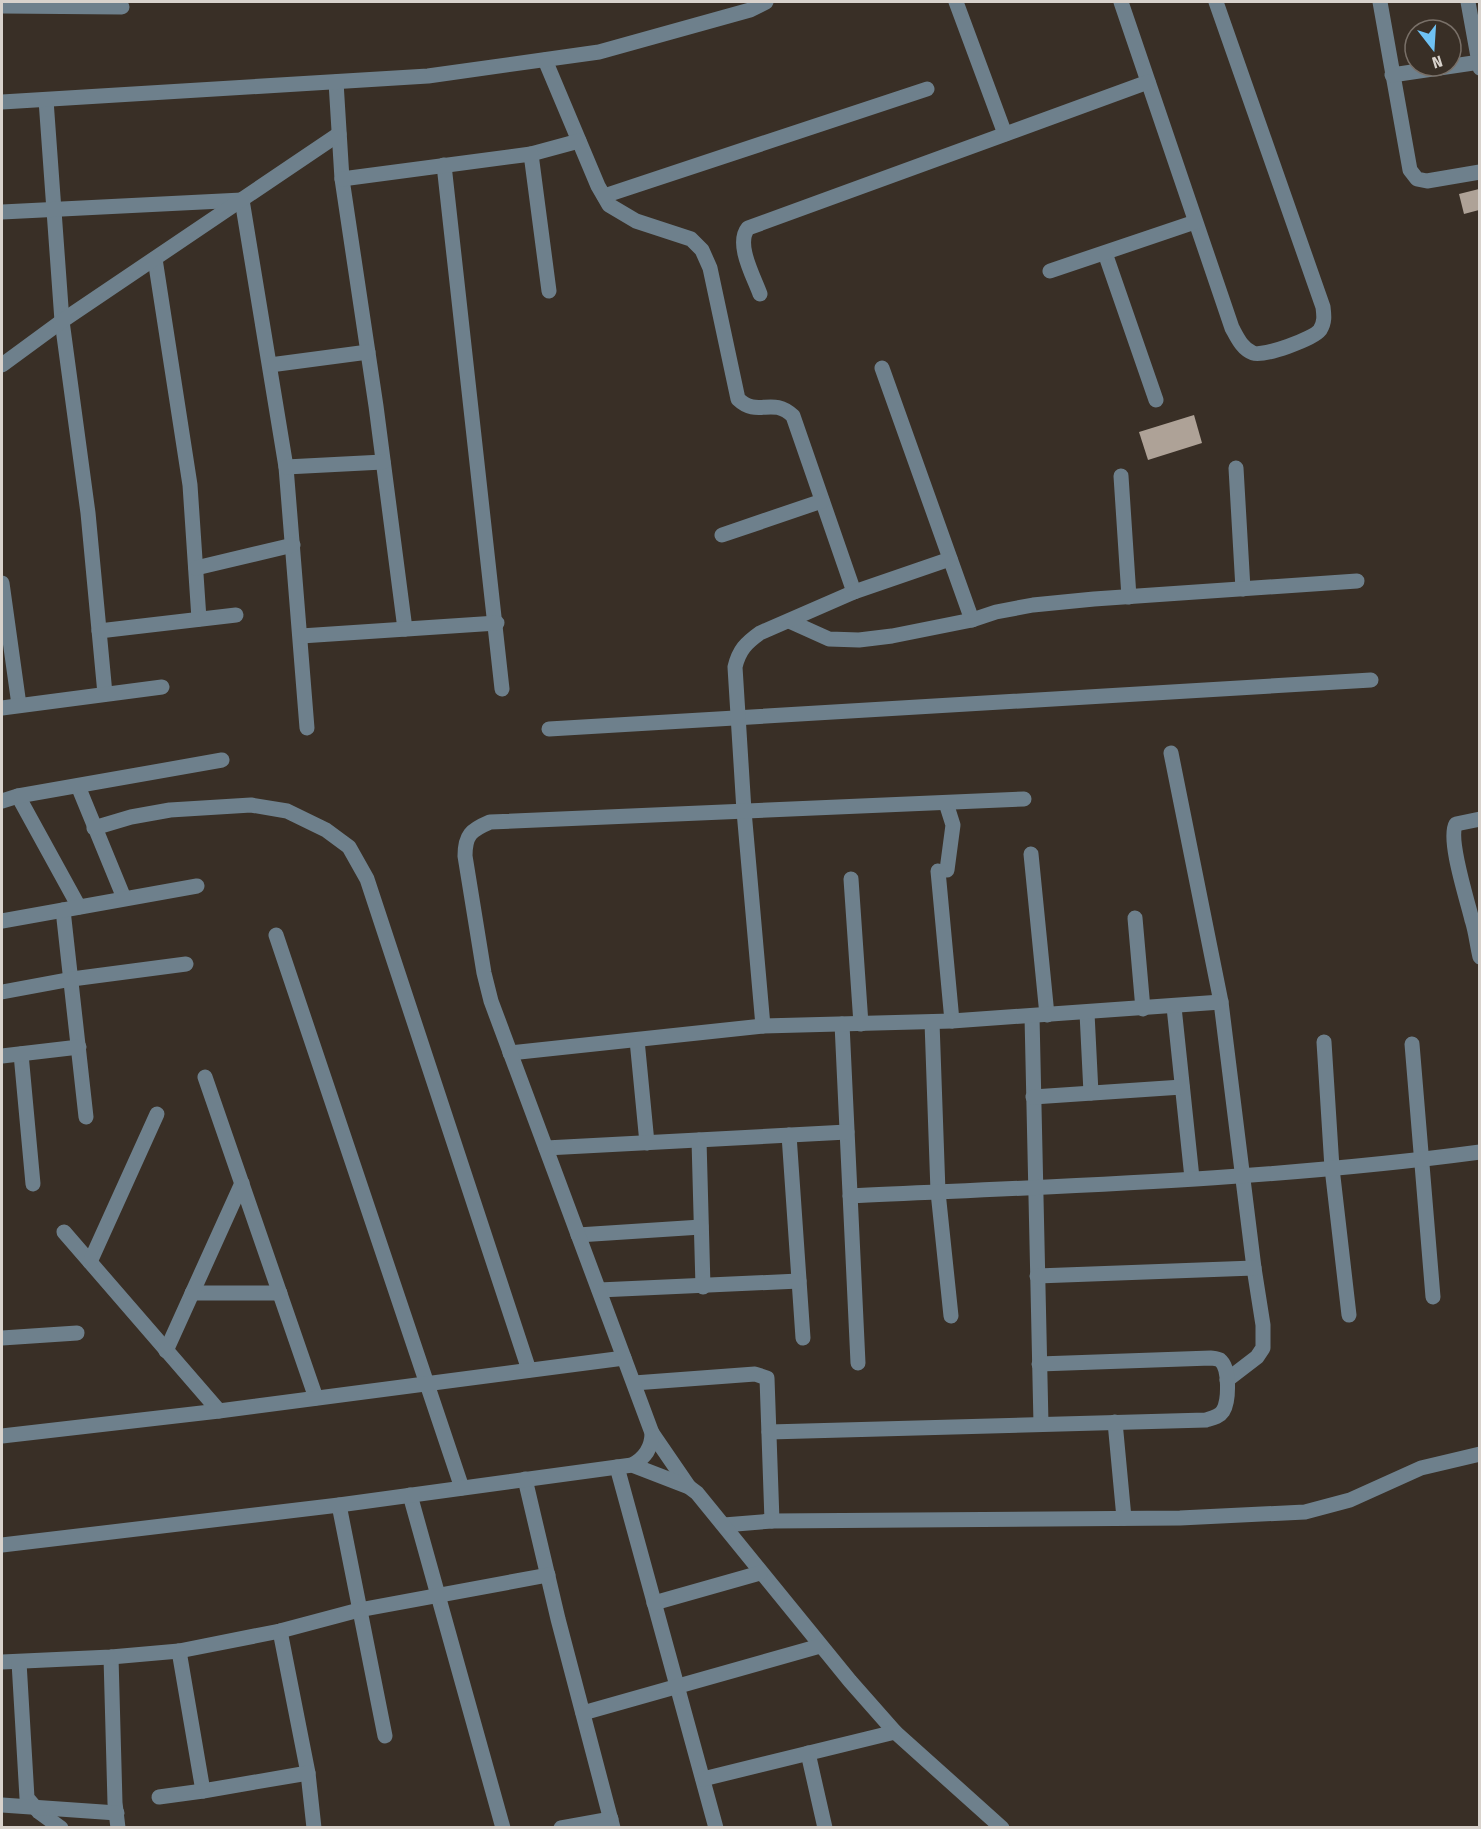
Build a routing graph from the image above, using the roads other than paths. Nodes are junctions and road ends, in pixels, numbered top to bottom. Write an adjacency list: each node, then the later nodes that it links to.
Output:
1 (766, 2): 9 (street)
2 (956, 2): 18 (street)
3 (1121, 2): 13 (street)
4 (1216, 2): 28 (street)
5 (1380, 2): 11 (street)
6 (1468, 2): 10 (street)
7 (2, 6): 8 (street)
8 (122, 8)
9 (545, 60): 12 (street); 19 (street)
10 (1479, 64): 11 (street)
11 (1392, 75): 22 (street)
12 (336, 82): 15 (street); 17 (street)
13 (1148, 82): 18 (street); 28 (street)
14 (927, 90): 24 (street)
15 (46, 100): 16 (street); 26 (street)
16 (2, 102)
17 (339, 134): 23 (street); 25 (street)
18 (1005, 134): 33 (street)
19 (579, 141): 20 (street); 24 (street)
20 (531, 154): 21 (street); 32 (street)
21 (444, 165): 23 (street); 58 (street)
22 (1479, 172)
23 (342, 179): 35 (street)
24 (604, 196): 44 (street)
25 (242, 200): 26 (street); 30 (street); 37 (street)
26 (54, 209): 27 (street); 34 (street)
27 (2, 212)
28 (1195, 222): 29 (street)
29 (1105, 253): 31 (street); 39 (street)
30 (155, 259): 34 (street); 48 (street)
31 (1050, 272)
32 (549, 291)
33 (760, 294)
34 (62, 321): 36 (street); 60 (street)
35 (368, 352): 37 (street); 40 (street)
36 (2, 365)
37 (270, 365): 41 (street)
38 (882, 368): 47 (street)
39 (1156, 400)
40 (383, 462): 41 (street); 59 (street)
41 (286, 467): 46 (street)
42 (1236, 468): 51 (street)
43 (1121, 476): 53 (street)
44 (822, 501): 45 (street); 52 (street)
45 (722, 535)
46 (293, 545): 48 (street); 61 (street)
47 (950, 559): 52 (street); 56 (street)
48 (196, 568): 55 (street)
49 (1357, 581): 51 (street)
50 (2, 583): 62 (street)
51 (1243, 589): 53 (street)
52 (854, 592): 57 (street)
53 (1129, 597): 56 (street)
54 (236, 615): 55 (street)
55 (199, 619): 60 (street)
56 (972, 620): 57 (street)
57 (789, 621): 70 (street)
58 (497, 623): 59 (street); 66 (street)
59 (405, 629): 61 (street)
60 (99, 631): 67 (street)
61 (301, 636): 71 (street)
62 (10, 644): 63 (street); 68 (street)
63 (2, 663)
64 (1371, 680): 70 (street)
65 (162, 687): 67 (street)
66 (502, 688)
67 (105, 694): 68 (street)
68 (20, 705): 69 (street)
69 (2, 708)
70 (739, 716): 72 (street); 80 (street)
71 (307, 728)
72 (549, 729)
73 (1172, 753): 96 (street)
74 (222, 760): 75 (street)
75 (78, 786): 76 (street); 82 (street)
76 (18, 796): 78 (street); 87 (street)
77 (1023, 799): 79 (street)
78 (2, 801)
79 (946, 803): 80 (street); 101 (street)
80 (744, 811): 105 (street); 110 (street)
81 (1479, 819): 90 (street)
82 (94, 828): 86 (street); 155 (street)
83 (1031, 854): 100 (street)
84 (851, 879): 104 (street)
85 (197, 886): 86 (street)
86 (124, 898): 87 (street)
87 (71, 909): 89 (street); 94 (street)
88 (1135, 918): 98 (street)
89 (2, 921)
90 (1476, 922): 92 (street)
91 (276, 935): 157 (street)
92 (1479, 957)
93 (186, 964): 94 (street)
94 (72, 979): 95 (street); 109 (street)
95 (2, 992)
96 (1221, 1002): 97 (street); 127 (street)
97 (1174, 1007): 98 (street); 114 (street)
98 (1143, 1009): 99 (street)
99 (1088, 1013): 100 (street); 115 (street)
100 (1039, 1016): 101 (street); 116 (street)
101 (952, 1021): 102 (street)
102 (932, 1022): 104 (street); 132 (street)
103 (842, 1024): 104 (street); 105 (street); 119 (street)
104 (861, 1024)
105 (763, 1026): 106 (street)
106 (637, 1040): 110 (street); 122 (street)
107 (1324, 1042): 126 (street)
108 (1412, 1044): 125 (street)
109 (79, 1047): 111 (street); 118 (street)
110 (510, 1053): 123 (street)
111 (21, 1054): 112 (street); 130 (street)
112 (2, 1056)
113 (205, 1077): 129 (street)
114 (1182, 1087): 115 (street); 128 (street)
115 (1091, 1093): 116 (street)
116 (1033, 1097): 131 (street)
117 (157, 1114): 137 (street)
118 (86, 1117)
119 (847, 1132): 120 (street); 133 (street)
120 (789, 1135): 121 (street); 140 (street)
121 (699, 1140): 122 (street); 134 (street)
122 (647, 1143): 123 (street)
123 (546, 1148): 136 (street)
124 (1479, 1152): 125 (street)
125 (1423, 1160): 126 (street); 145 (street)
126 (1332, 1168): 127 (street); 146 (street)
127 (1244, 1175): 128 (street); 138 (street)
128 (1192, 1178): 131 (street)
129 (242, 1183): 143 (street); 144 (street)
130 (33, 1184)
131 (1035, 1187): 132 (street); 139 (street)
132 (938, 1192): 133 (street); 147 (street)
133 (850, 1196): 153 (street)
134 (701, 1227): 136 (street); 141 (street)
135 (64, 1232): 137 (street)
136 (578, 1235): 142 (street)
137 (90, 1262): 151 (street)
138 (1254, 1268): 139 (street); 156 (street)
139 (1037, 1276): 154 (street)
140 (799, 1281): 141 (street); 150 (street)
141 (703, 1287): 142 (street)
142 (599, 1290): 152 (street)
143 (192, 1293): 144 (street); 151 (street)
144 (280, 1293): 159 (street)
145 (1433, 1297)
146 (1349, 1315)
147 (951, 1316)
148 (77, 1333): 149 (street)
149 (2, 1338)
150 (803, 1338)
151 (166, 1351): 160 (street)
152 (624, 1358): 155 (street); 158 (street)
153 (858, 1363)
154 (1039, 1364): 156 (street); 162 (street)
155 (529, 1370): 157 (street)
156 (1227, 1380): 161 (street)
157 (427, 1383): 159 (street); 170 (street)
158 (634, 1383): 163 (street); 164 (street)
159 (316, 1398): 160 (street)
160 (219, 1411): 165 (street)
161 (1115, 1422): 162 (street); 173 (street)
162 (1041, 1424): 163 (street)
163 (769, 1432): 174 (street)
164 (652, 1433): 167 (street); 169 (street)
165 (2, 1436)
166 (1479, 1454): 173 (street)
167 (624, 1466): 168 (street); 169 (street); 180 (street)
168 (525, 1479): 170 (street); 178 (street)
169 (689, 1487): 175 (street)
170 (462, 1488): 171 (street)
171 (410, 1495): 172 (street); 179 (street)
172 (339, 1505): 176 (street); 181 (street)
173 (1124, 1518): 174 (street)
174 (772, 1521): 175 (street)
175 (724, 1525): 177 (street)
176 (2, 1545)
177 (760, 1573): 180 (street); 183 (street)
178 (548, 1575): 179 (street); 189 (street)
179 (438, 1596): 181 (street); 203 (street)
180 (654, 1603): 188 (street)
181 (359, 1610): 182 (street); 191 (street)
182 (280, 1631): 184 (street); 193 (street)
183 (820, 1646): 188 (street); 190 (street)
184 (179, 1651): 185 (street); 195 (street)
185 (111, 1657): 187 (street); 199 (street)
186 (2, 1662): 187 (street)
187 (19, 1662): 198 (street)
188 (677, 1686): 189 (street); 194 (street)
189 (582, 1713): 200 (street)
190 (895, 1732): 192 (street); 207 (street)
191 (385, 1736)
192 (808, 1753): 194 (street); 206 (street)
193 (308, 1773): 195 (street); 202 (street)
194 (703, 1779): 205 (street)
195 (203, 1791): 196 (street)
196 (159, 1797)
197 (2, 1805): 198 (street)
198 (37, 1807): 199 (street); 201 (street)
199 (117, 1820)
200 (612, 1823): 204 (street)
201 (61, 1827)
202 (314, 1827)
203 (503, 1827)
204 (561, 1827)
205 (716, 1827)
206 (825, 1827)
207 (1002, 1827)

